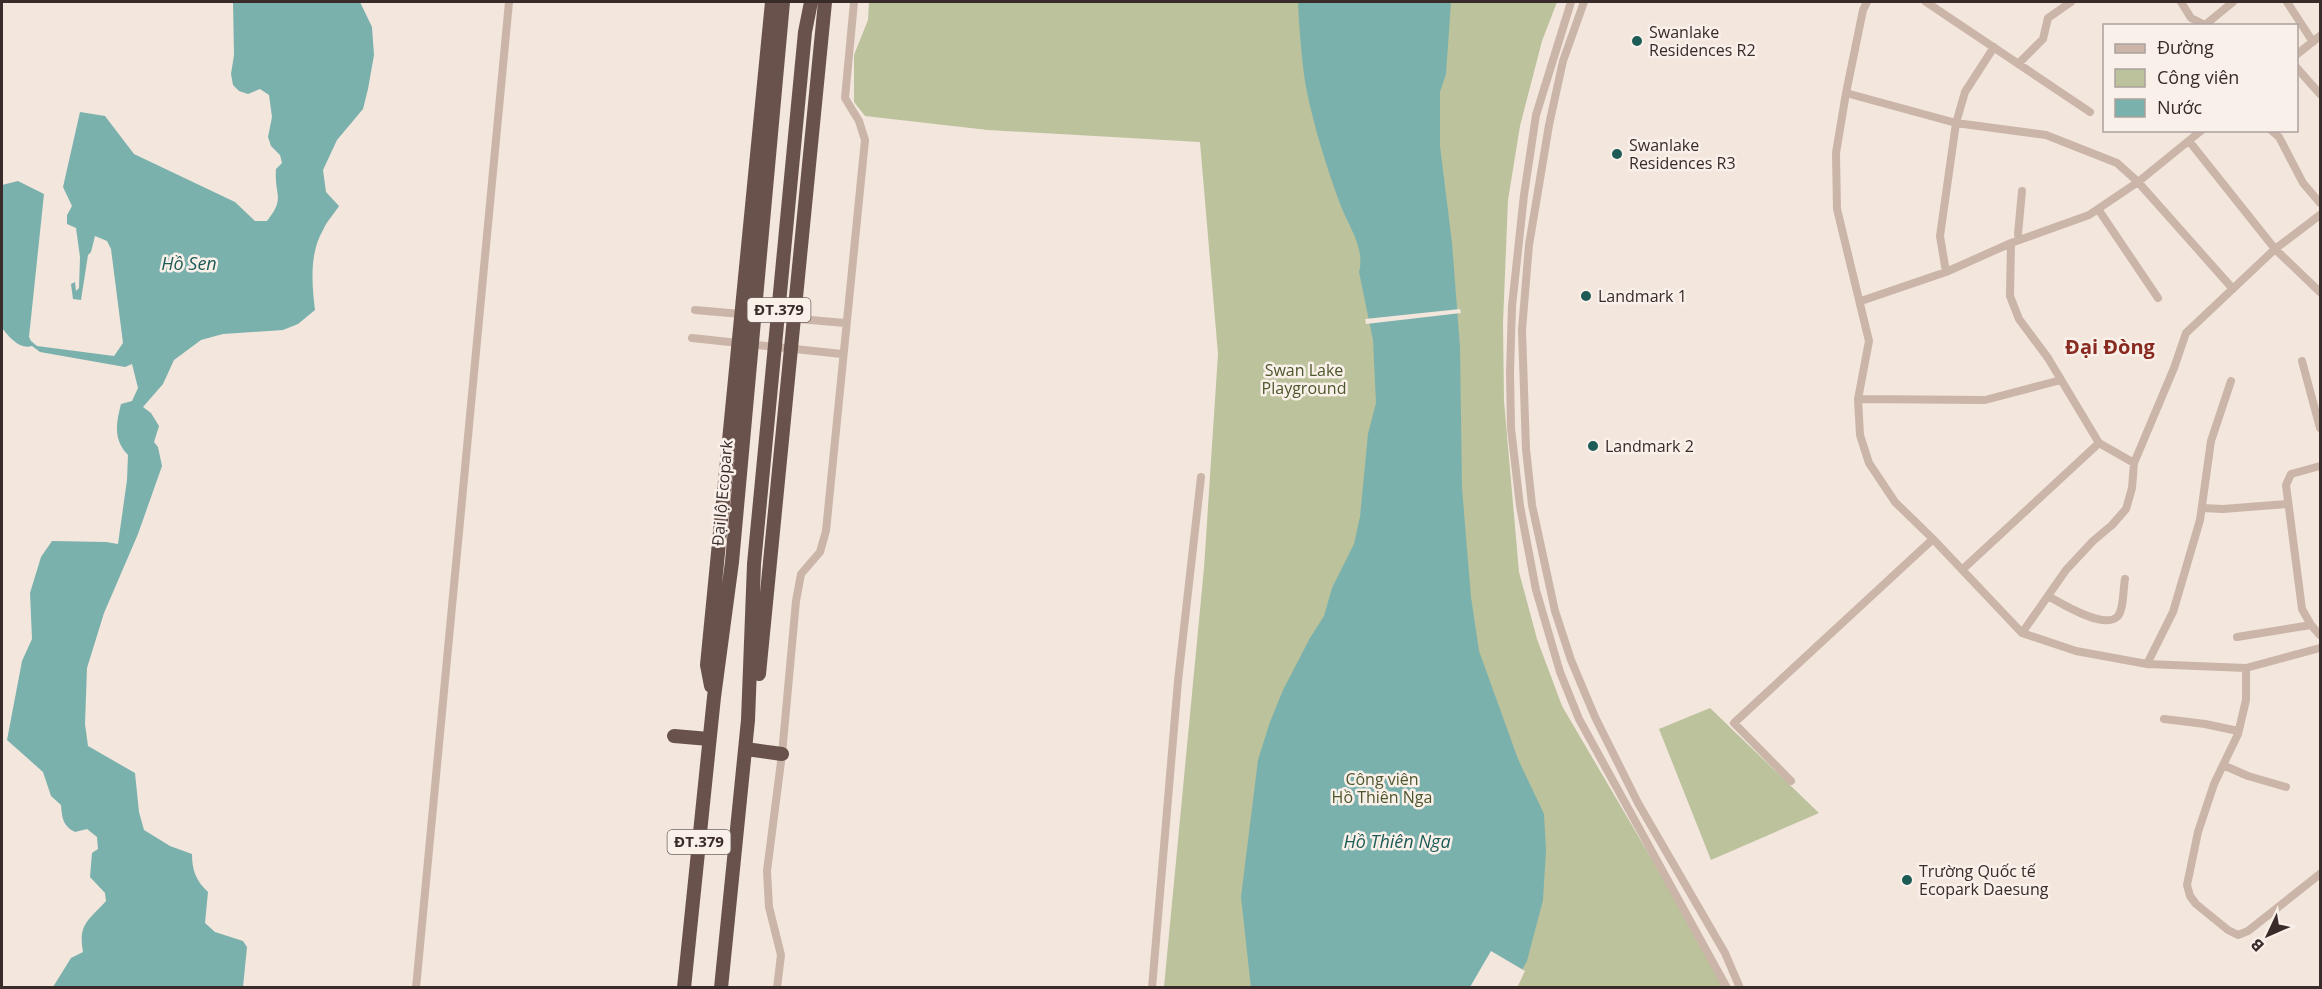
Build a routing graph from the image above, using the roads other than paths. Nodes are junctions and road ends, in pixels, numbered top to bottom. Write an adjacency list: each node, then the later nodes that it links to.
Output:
1 (509, 2): 91 (street)
2 (771, 2): 45 (highway)
3 (783, 2): 76 (highway, Đại lộ Ecopark / ĐT.379)
4 (811, 2): 78 (highway, ĐT.379)
5 (825, 2): 46 (highway)
6 (854, 2): 47 (street)
7 (1571, 2): 42 (street)
8 (1584, 2): 43 (street)
9 (1867, 2): 23 (street)
10 (1926, 2): 19 (street)
11 (2071, 2): 21 (street)
12 (2181, 2): 15 (street)
13 (2233, 2): 16 (street)
14 (2288, 2): 18 (street)
15 (2203, 24)
16 (2206, 24)
17 (2320, 36): 18 (street)
18 (2313, 42): 20 (street)
19 (1994, 47): 21 (street); 26 (street)
20 (2298, 53)
21 (2018, 64): 25 (street)
22 (2298, 69): 24 (street)
23 (1845, 93): 26 (street); 41 (street)
24 (2320, 94)
25 (2090, 112)
26 (1956, 123): 30 (street); 37 (street)
27 (2200, 132): 29 (street)
28 (2273, 132): 32 (street)
29 (2189, 141): 30 (street); 36 (street)
30 (2138, 182): 33 (street); 38 (street)
31 (2022, 191): 35 (street)
32 (2320, 203)
33 (2098, 209): 35 (street); 40 (street)
34 (2320, 215): 36 (street)
35 (2015, 242): 37 (street); 53 (street)
36 (2275, 249): 38 (street); 39 (street)
37 (1946, 272): 41 (street)
38 (2233, 289): 58 (street)
39 (2320, 292)
40 (2158, 298)
41 (1861, 301): 55 (street)
42 (1512, 306): 43 (street); 68 (street)
43 (1524, 308): 67 (street)
44 (695, 310): 45 (street)
45 (741, 314): 46 (street); 49 (highway)
46 (793, 318): 47 (street); 50 (highway)
47 (846, 323): 51 (street)
48 (692, 338): 49 (street)
49 (739, 343): 50 (street); 76 (highway)
50 (790, 349): 51 (street); 78 (highway)
51 (842, 354): 83 (street)
52 (2302, 362): 56 (street)
53 (2061, 380): 55 (street); 57 (street)
54 (2231, 381): 62 (street)
55 (1858, 399): 63 (street)
56 (2320, 428)
57 (2098, 443): 58 (street); 64 (street)
58 (2134, 463): 66 (street)
59 (2320, 466): 61 (street)
60 (1201, 477): 95 (street)
61 (2287, 504): 62 (street); 69 (street)
62 (2202, 508): 74 (street)
63 (1933, 538): 64 (street); 85 (street)
64 (1963, 569): 70 (street)
65 (2125, 579): 66 (street)
66 (2048, 596): 70 (street)
67 (1555, 611): 68 (street); 87 (street)
68 (1543, 615): 88 (street)
69 (2311, 625): 71 (street); 72 (street)
70 (2022, 633): 74 (street)
71 (2320, 635)
72 (2237, 637)
73 (2320, 648): 75 (street)
74 (2147, 664): 75 (street)
75 (2246, 668): 79 (street)
76 (714, 697): 81 (highway, Đại lộ Ecopark / ĐT.379)
77 (2164, 719): 79 (street)
78 (748, 720): 82 (highway, ĐT.379)
79 (2238, 731): 84 (street)
80 (674, 736): 81 (highway)
81 (709, 739): 92 (highway, Đại lộ Ecopark / ĐT.379)
82 (746, 749): 83 (highway); 93 (highway, ĐT.379)
83 (782, 754): 94 (street)
84 (2223, 765): 86 (street); 89 (street)
85 (1791, 781)
86 (2286, 787)
87 (1638, 803): 88 (street); 90 (street)
88 (1628, 809): 96 (street)
89 (2320, 874)
90 (1739, 985): 96 (street)
91 (416, 987)
92 (684, 987)
93 (721, 987)
94 (777, 987)
95 (1152, 987)
96 (1727, 987)

